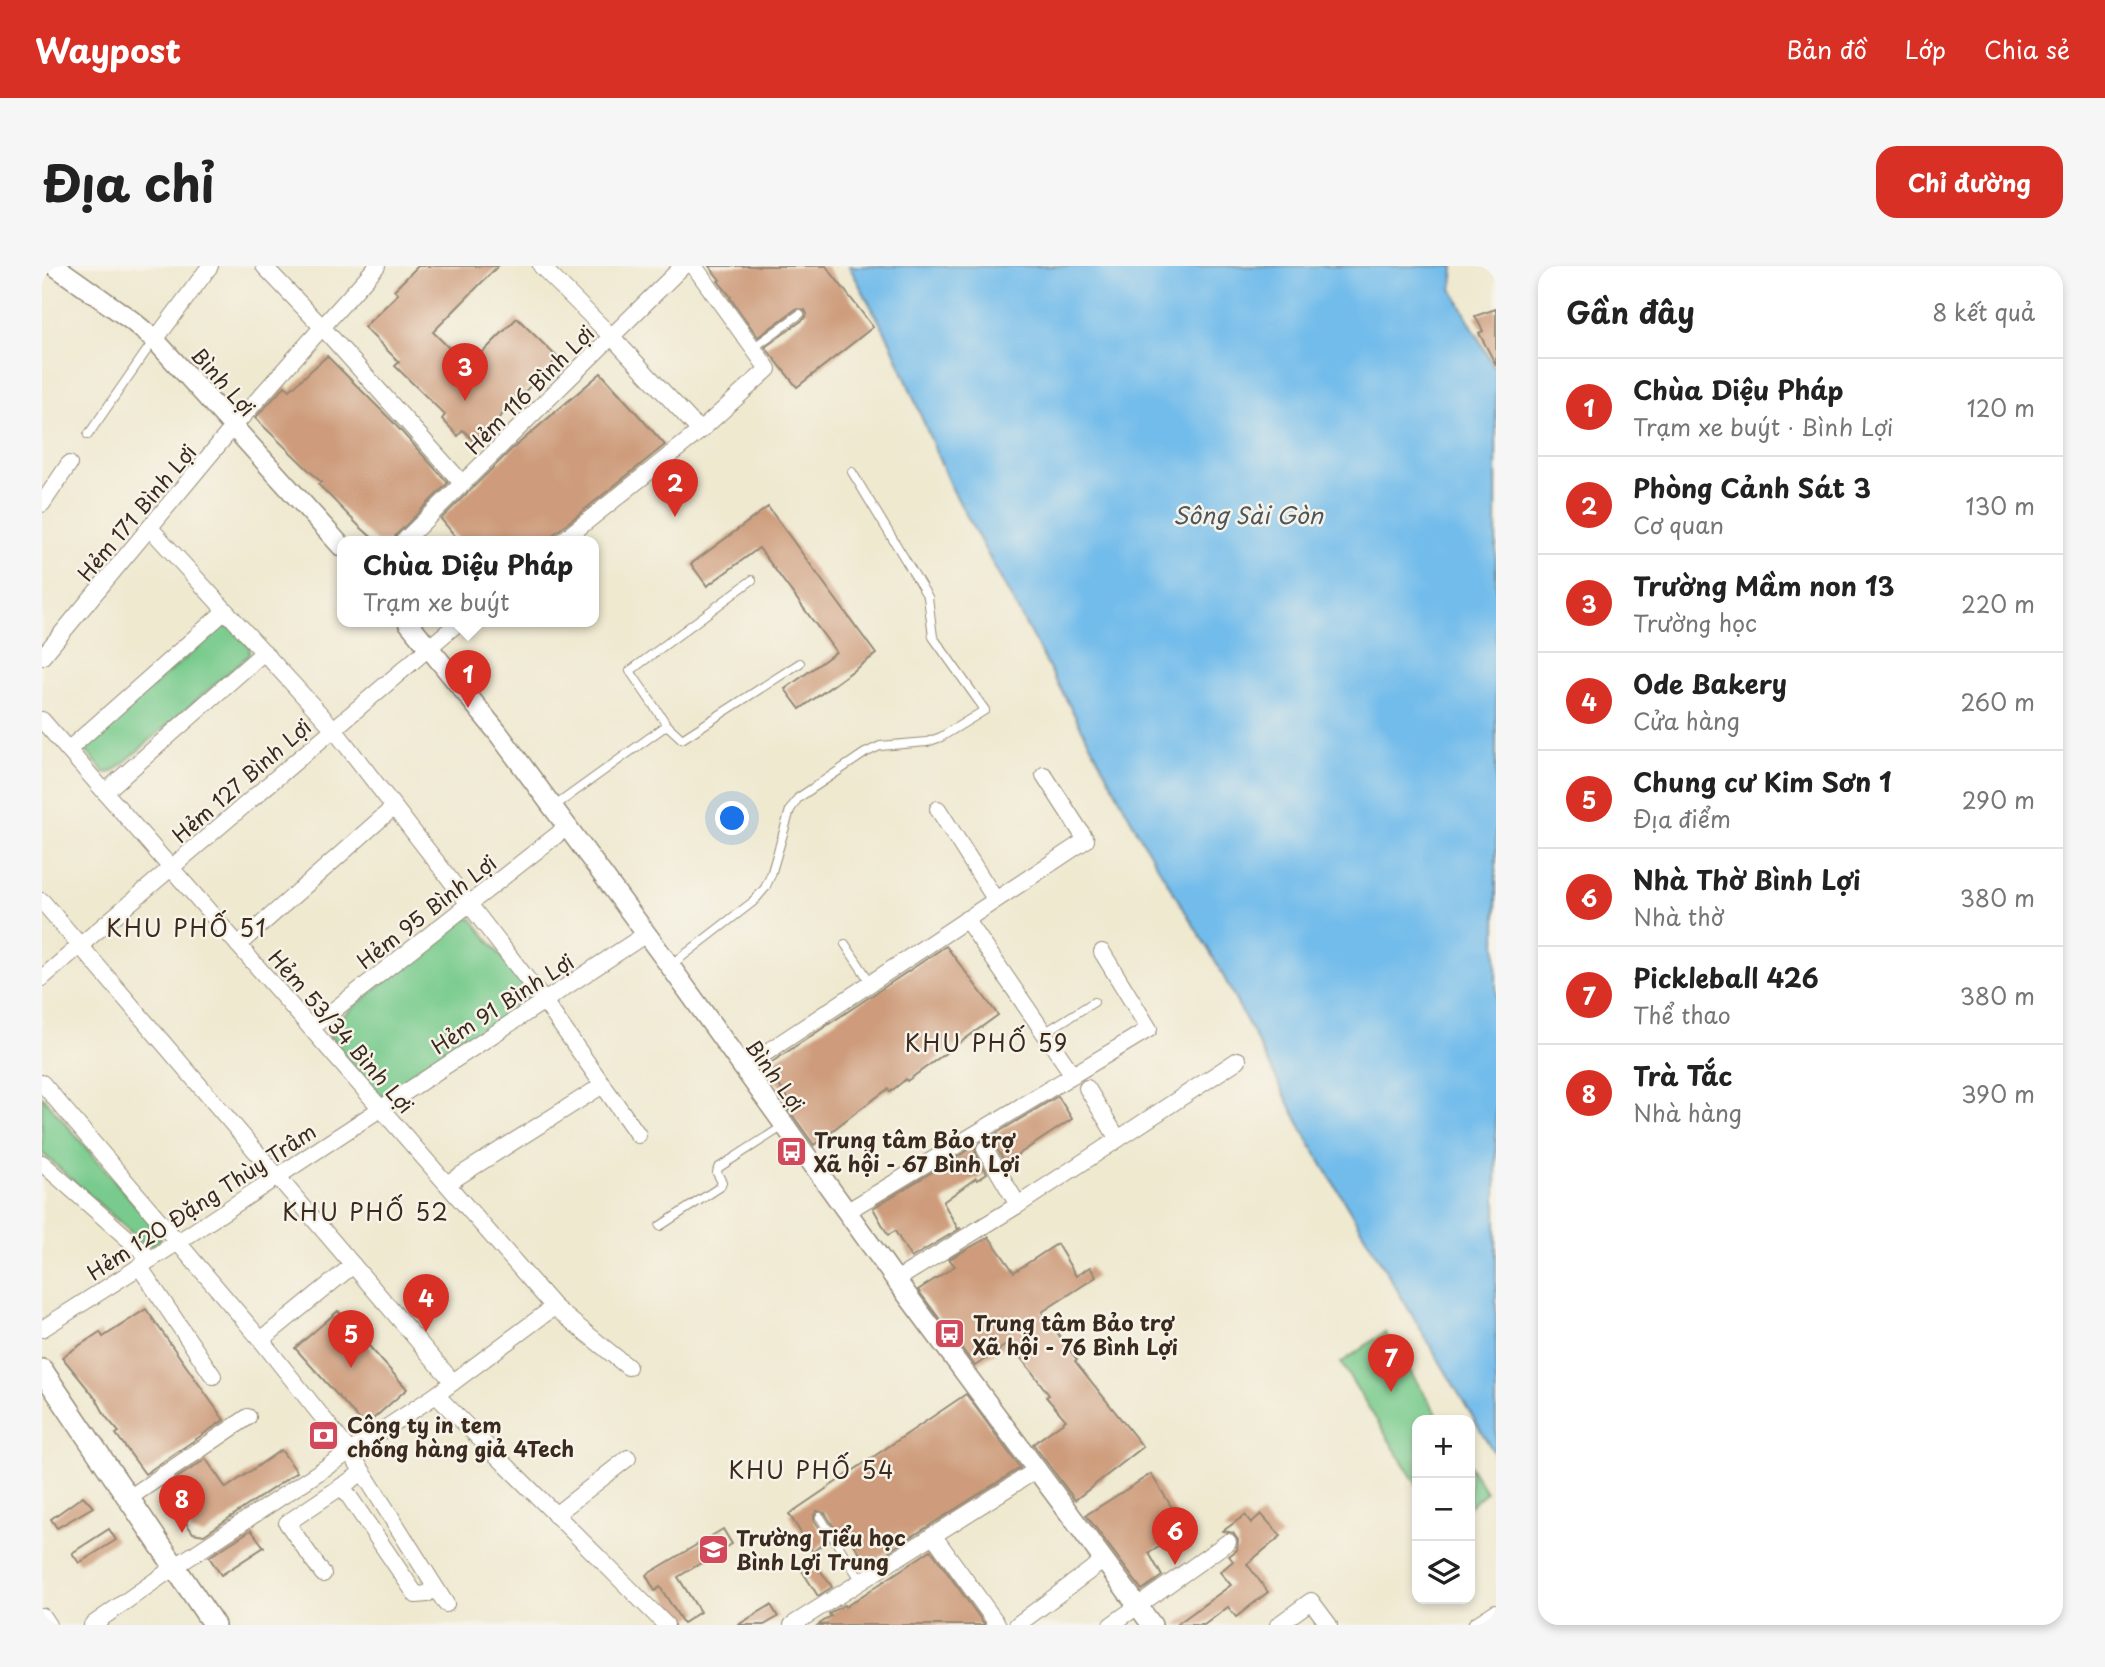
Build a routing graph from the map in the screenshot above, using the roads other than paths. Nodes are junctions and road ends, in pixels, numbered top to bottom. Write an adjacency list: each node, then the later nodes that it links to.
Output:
1 (55, 266): 11 (street, Bình Lợi)
2 (210, 266): 11 (street)
3 (264, 266): 9 (street)
4 (377, 266): 9 (street, Hẻm 171 Bình Lợi)
5 (541, 266): 10 (street)
6 (683, 266): 10 (street, Hẻm 116 Bình Lợi)
7 (694, 266): 12 (street)
8 (800, 314): 12 (lane)
9 (323, 328): 13 (street, Hẻm 171 Bình Lợi); 18 (street)
10 (612, 337): 14 (street); 18 (street, Hẻm 116 Bình Lợi)
11 (155, 340): 13 (street, Bình Lợi); 15 (lane)
12 (753, 348): 14 (street)
13 (234, 426): 20 (street, Hẻm 171 Bình Lợi); 23 (street, Bình Lợi)
14 (700, 431): 22 (street)
15 (88, 435)
16 (69, 464): 19 (street)
17 (852, 472): 52 (lane)
18 (463, 484): 21 (street, Hẻm 116 Bình Lợi)
19 (42, 504)
20 (150, 528): 25 (street); 30 (street, Hẻm 171 Bình Lợi)
21 (409, 536)
22 (569, 536)
23 (337, 541)
24 (752, 580): 33 (lane)
25 (226, 611): 29 (street); 35 (street)
26 (412, 627): 28 (street, Bình Lợi)
27 (453, 627): 28 (street, Hẻm 127 Bình Lợi)
28 (429, 646): 34 (street, Hẻm 127 Bình Lợi); 39 (street, Bình Lợi)
29 (264, 652): 34 (street); 37 (street)
30 (42, 657)
31 (800, 663): 33 (lane)
32 (42, 720): 35 (street, Hẻm 53/34 Bình Lợi)
33 (667, 725): 39 (lane)
34 (334, 728): 38 (street); 42 (street, Hẻm 127 Bình Lợi)
35 (68, 750): 37 (street, Hẻm 53/34 Bình Lợi)
36 (1044, 775): 43 (street)
37 (105, 792): 42 (street, Hẻm 53/34 Bình Lợi)
38 (394, 807): 45 (street); 49 (street)
39 (552, 807): 41 (street, Bình Lợi)
40 (938, 809): 43 (street)
41 (567, 827): 45 (street, Hẻm 95 Bình Lợi); 47 (street, Bình Lợi)
42 (171, 868): 49 (street, Hẻm 53/34 Bình Lợi); 50 (street, Hẻm 127 Bình Lợi)
43 (995, 899): 46 (street)
44 (42, 901): 50 (street)
45 (468, 903): 55 (street); 57 (street, Hẻm 95 Bình Lợi)
46 (966, 919): 54 (street); 58 (street)
47 (646, 934): 52 (street, Bình Lợi); 55 (street, Hẻm 91 Bình Lợi)
48 (845, 944): 54 (lane)
49 (238, 945): 57 (street, Hẻm 53/34 Bình Lợi)
50 (80, 946): 53 (street, Hẻm 127 Bình Lợi); 71 (street)
51 (1102, 952): 61 (street)
52 (670, 966): 60 (street, Bình Lợi)
53 (42, 978)
54 (871, 983): 60 (street)
55 (544, 1001): 63 (street); 65 (street, Hẻm 91 Bình Lợi)
56 (1094, 1002): 58 (lane)
57 (311, 1028): 65 (street, Hẻm 53/34 Bình Lợi)
58 (1044, 1033): 61 (street)
59 (1238, 1059): 68 (street)
60 (743, 1068): 66 (street, Bình Lợi)
61 (1073, 1075): 74 (street)
62 (42, 1083): 76 (street)
63 (603, 1085): 67 (street); 72 (street)
64 (1087, 1087): 68 (street)
65 (382, 1108): 71 (street, Hẻm 120 Đặng Thùy Trâm); 72 (street, Hẻm 53/34 Bình Lợi)
66 (785, 1125): 74 (street, Bình Lợi); 75 (lane)
67 (638, 1135)
68 (1118, 1139): 73 (street)
69 (985, 1149): 73 (street)
70 (42, 1163): 77 (street)
71 (278, 1177): 76 (street, Hẻm 120 Đặng Thùy Trâm); 78 (street)
72 (448, 1183): 80 (street, Hẻm 53/34 Bình Lợi)
73 (1018, 1205): 79 (street)
74 (846, 1212): 79 (street, Bình Lợi)
75 (660, 1226)
76 (178, 1242): 77 (street, Hẻm 120 Đặng Thùy Trâm); 82 (street)
77 (145, 1263): 81 (street, Hẻm 120 Đặng Thùy Trâm); 85 (street)
78 (353, 1265): 82 (street); 86 (street)
79 (896, 1280): 91 (street, Bình Lợi)
80 (554, 1307): 83 (street, Hẻm 53/34 Bình Lợi); 86 (street)
81 (42, 1329)
82 (261, 1340): 89 (street)
83 (628, 1367)
84 (42, 1370): 94 (main road)
85 (214, 1376)
86 (453, 1382): 87 (street)
87 (436, 1395): 89 (street); 95 (street)
88 (248, 1417): 94 (street)
89 (350, 1452): 92 (street); 100 (street)
90 (628, 1458): 95 (street)
91 (1038, 1469): 97 (street); 99 (street, Bình Lợi)
92 (363, 1472): 93 (street); 103 (street)
93 (342, 1486): 101 (street); 103 (street)
94 (129, 1498): 100 (main road)
95 (555, 1515): 111 (street)
96 (820, 1517): 102 (lane)
97 (933, 1535): 102 (street); 113 (street)
98 (1228, 1542): 105 (street)
99 (1104, 1560): 105 (street, Bình Lợi); 114 (street)
100 (176, 1566): 109 (street); 110 (main road)
101 (323, 1574)
102 (861, 1581): 112 (street)
103 (434, 1586): 104 (street)
104 (446, 1604)
105 (1138, 1606): 115 (street); 116 (street, Bình Lợi)
106 (1496, 1612): 119 (street)
107 (42, 1616): 108 (street)
108 (48, 1625)
109 (92, 1625)
110 (214, 1625)
111 (666, 1625)
112 (792, 1625)
113 (998, 1625)
114 (1017, 1625)
115 (1111, 1625)
116 (1152, 1625)
117 (1278, 1625): 118 (street)
118 (1329, 1625)
119 (1476, 1625)

